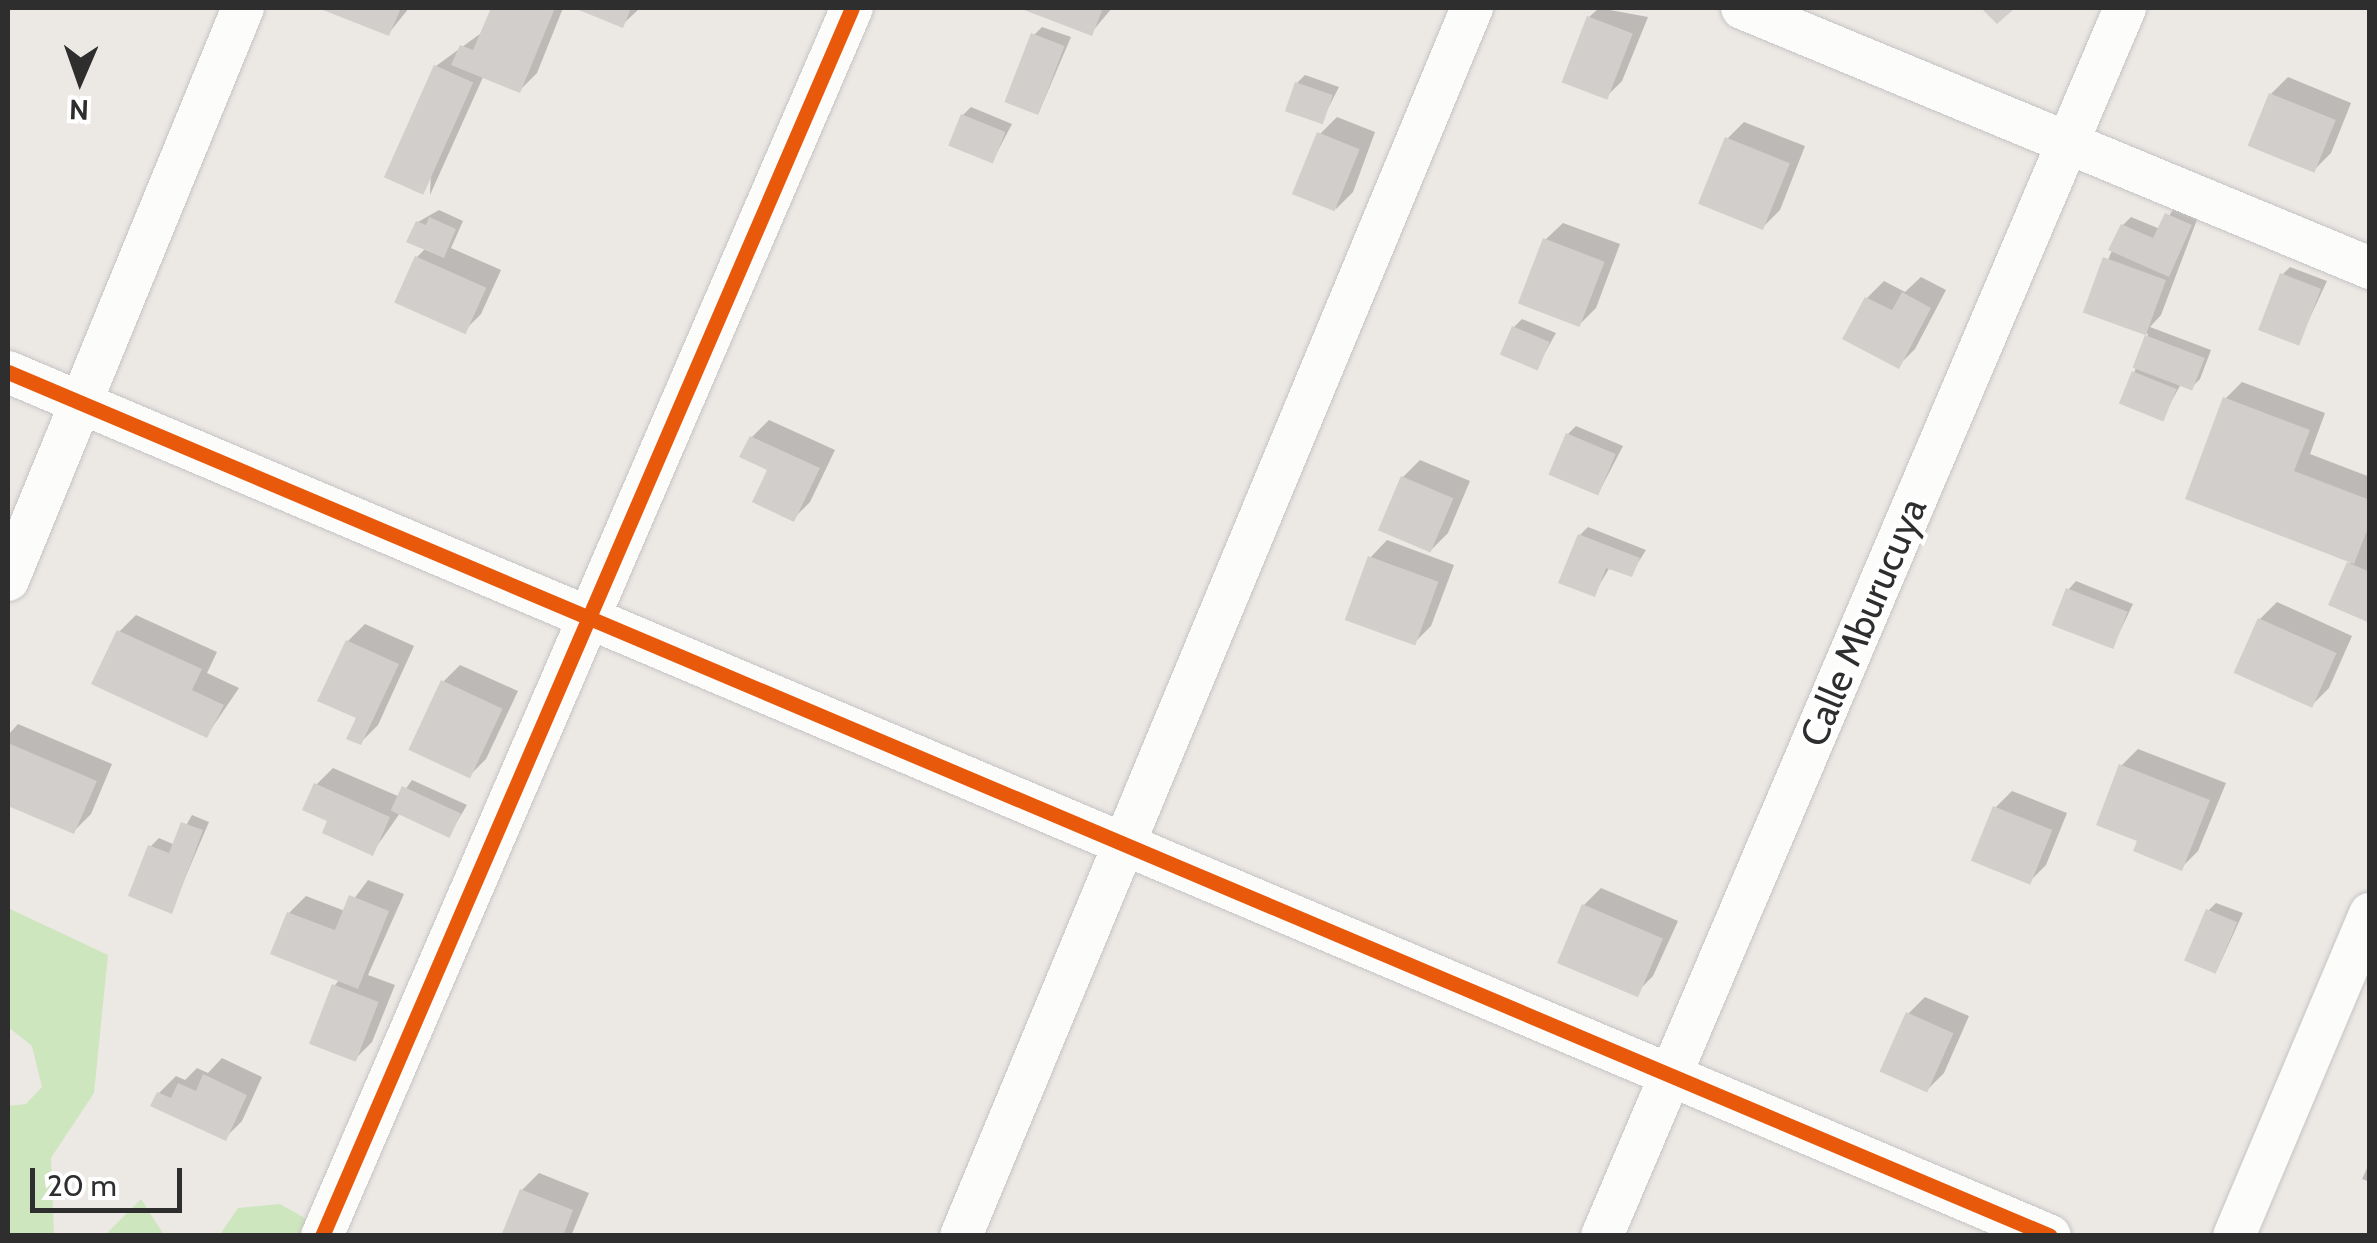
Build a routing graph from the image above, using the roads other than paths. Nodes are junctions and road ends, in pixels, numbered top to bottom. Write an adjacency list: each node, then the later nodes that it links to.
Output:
1 (244, 8): 9 (street)
2 (852, 8): 11 (street)
3 (1472, 8): 12 (street)
4 (1742, 8): 6 (street)
5 (2125, 8): 6 (street, Calle Mburucuya)
6 (2067, 142): 7 (street); 14 (street, Calle Mburucuya)
7 (2370, 268)
8 (8, 372): 9 (street)
9 (82, 404): 10 (street); 11 (street)
10 (8, 580)
11 (588, 618): 12 (street); 15 (street)
12 (1124, 844): 14 (street); 16 (street)
13 (2370, 914): 19 (street)
14 (1670, 1075): 17 (street, Calle Mburucuya); 18 (street)
15 (322, 1236)
16 (961, 1236)
17 (1602, 1236)
18 (2050, 1236)
19 (2234, 1236)

